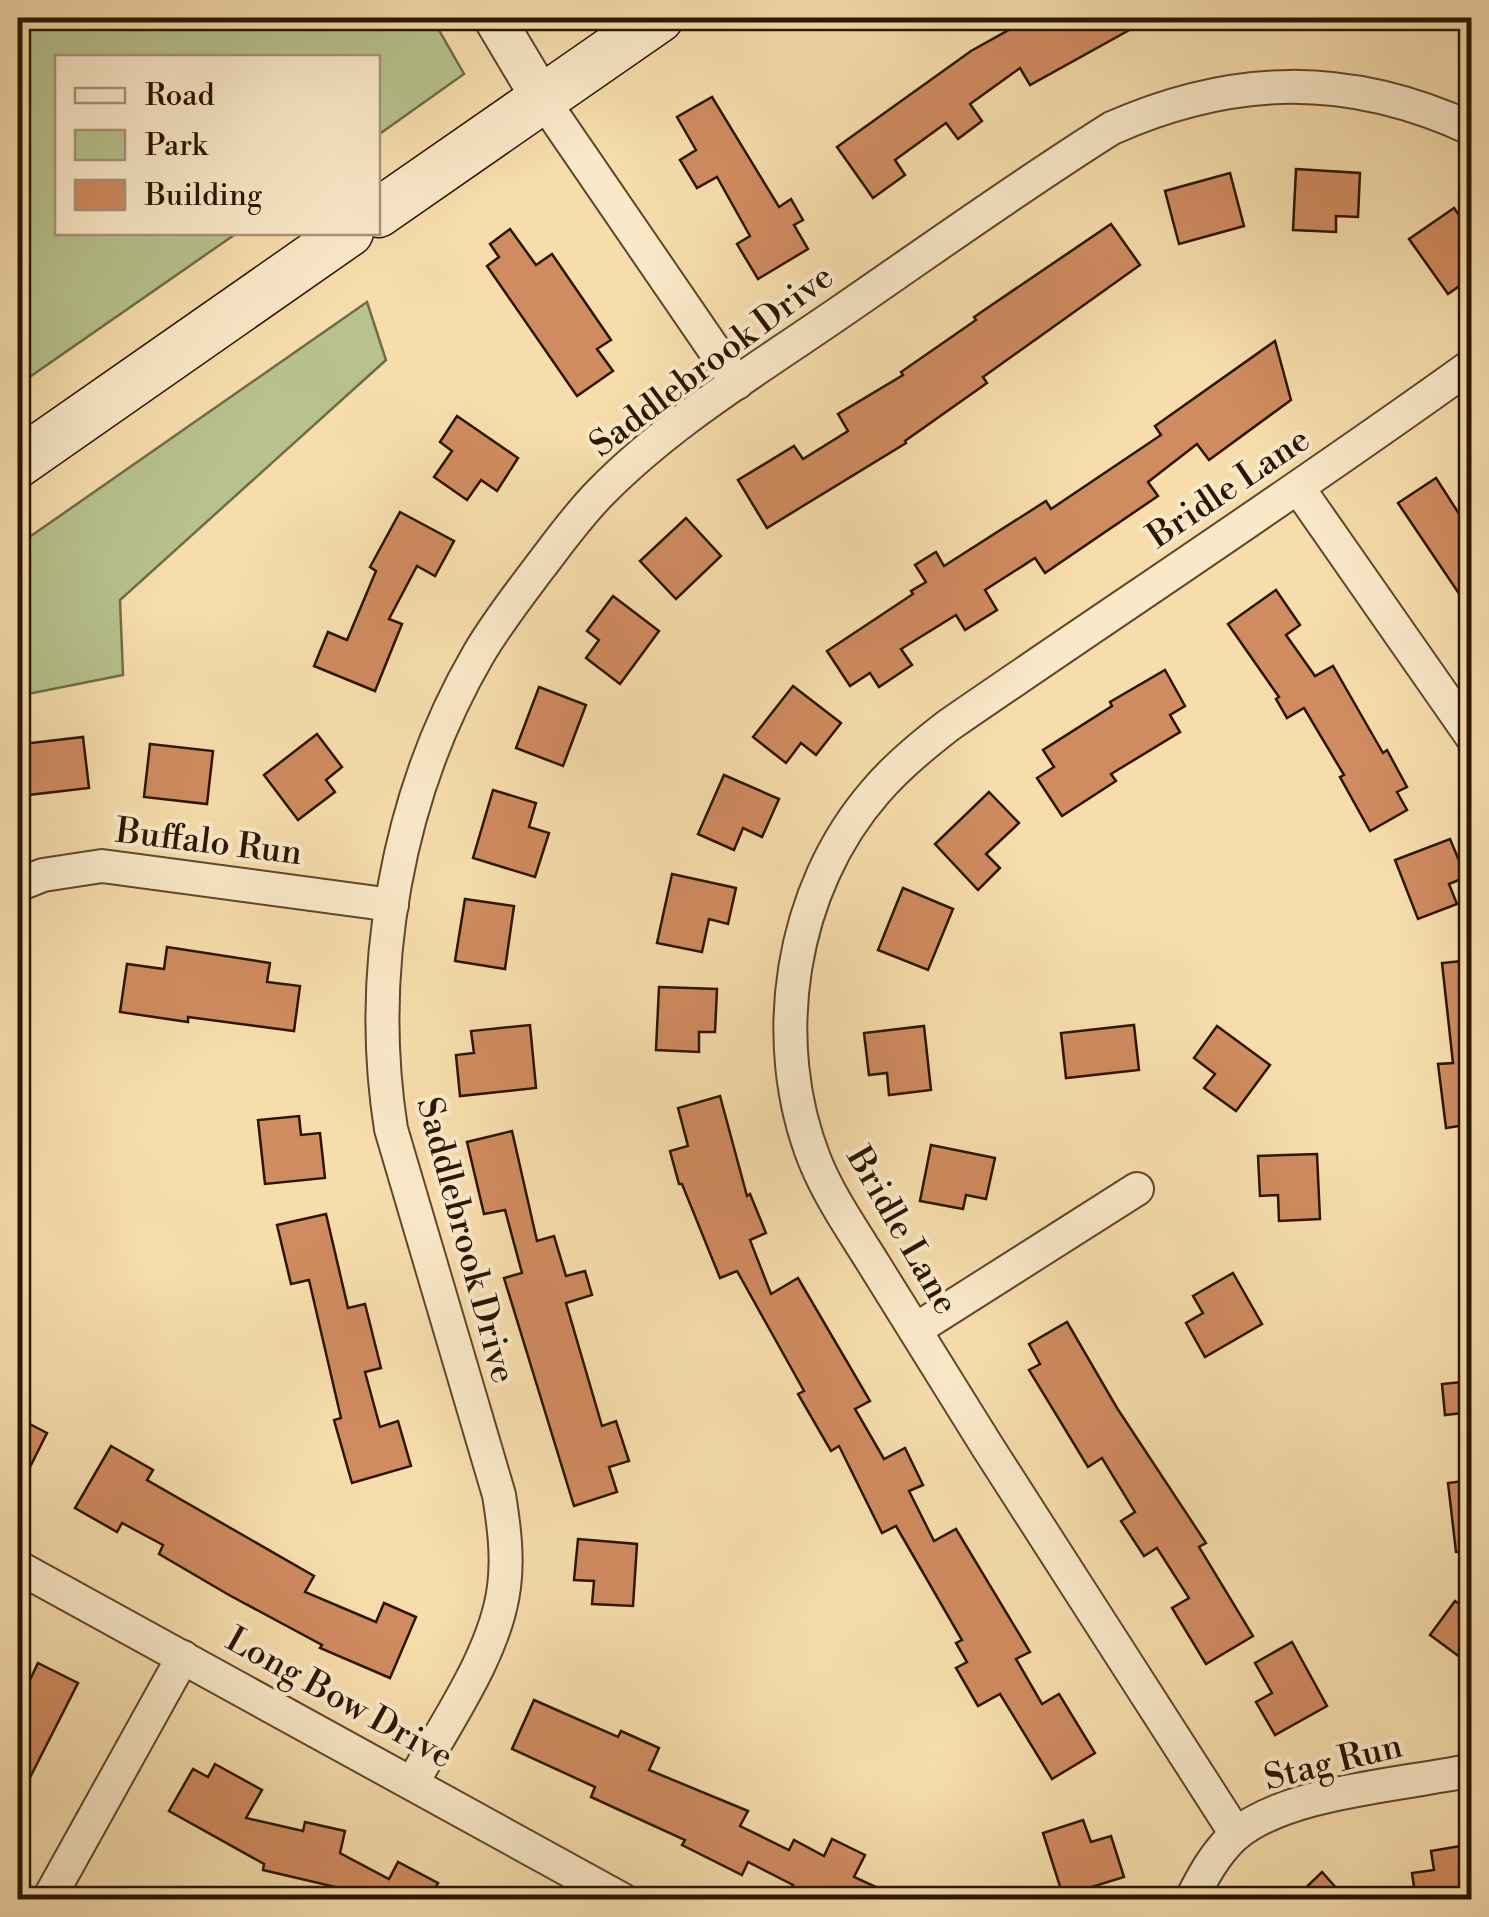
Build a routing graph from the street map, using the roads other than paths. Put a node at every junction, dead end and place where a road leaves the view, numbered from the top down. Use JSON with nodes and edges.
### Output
{"nodes":[{"id":1,"x":494,"y":18,"type":"edge"},
{"id":2,"x":659,"y":18,"type":"edge"},
{"id":3,"x":543,"y":100,"type":"junction"},
{"id":4,"x":1472,"y":129,"type":"edge"},
{"id":5,"x":380,"y":211,"type":"edge"},
{"id":6,"x":344,"y":235,"type":"edge"},
{"id":7,"x":1472,"y":365,"type":"edge"},
{"id":8,"x":736,"y":383,"type":"junction"},
{"id":9,"x":18,"y":463,"type":"edge"},
{"id":10,"x":1299,"y":489,"type":"junction"},
{"id":11,"x":1472,"y":737,"type":"edge"},
{"id":12,"x":18,"y":885,"type":"edge"},
{"id":13,"x":392,"y":905,"type":"junction"},
{"id":14,"x":1138,"y":1189,"type":"dead end"},
{"id":15,"x":914,"y":1330,"type":"junction"},
{"id":16,"x":18,"y":1567,"type":"edge"},
{"id":17,"x":183,"y":1658,"type":"junction"},
{"id":18,"x":1472,"y":1770,"type":"edge"},
{"id":19,"x":413,"y":1782,"type":"junction"},
{"id":20,"x":1236,"y":1834,"type":"junction"},
{"id":21,"x":48,"y":1900,"type":"edge"},
{"id":22,"x":623,"y":1900,"type":"edge"},
{"id":23,"x":1191,"y":1900,"type":"edge"}],
"edges":[{"from":1,"to":3,"type":"street"},
{"from":2,"to":3,"type":"main road"},
{"from":3,"to":5,"type":"main road"},
{"from":3,"to":8,"type":"street"},
{"from":4,"to":8,"type":"street","name":"Saddlebrook Drive"},
{"from":6,"to":9,"type":"main road"},
{"from":7,"to":10,"type":"street","name":"Bridle Lane"},
{"from":8,"to":13,"type":"street","name":"Saddlebrook Drive"},
{"from":10,"to":11,"type":"street"},
{"from":10,"to":15,"type":"street","name":"Bridle Lane"},
{"from":12,"to":13,"type":"street","name":"Buffalo Run"},
{"from":13,"to":19,"type":"street","name":"Saddlebrook Drive"},
{"from":14,"to":15,"type":"street"},
{"from":15,"to":20,"type":"street","name":"Bridle Lane"},
{"from":16,"to":17,"type":"street","name":"Long Bow Drive"},
{"from":17,"to":19,"type":"street","name":"Long Bow Drive"},
{"from":17,"to":21,"type":"street"},
{"from":18,"to":20,"type":"street","name":"Stag Run"},
{"from":19,"to":22,"type":"street","name":"Long Bow Drive"},
{"from":20,"to":23,"type":"street","name":"Stag Run"}]}
